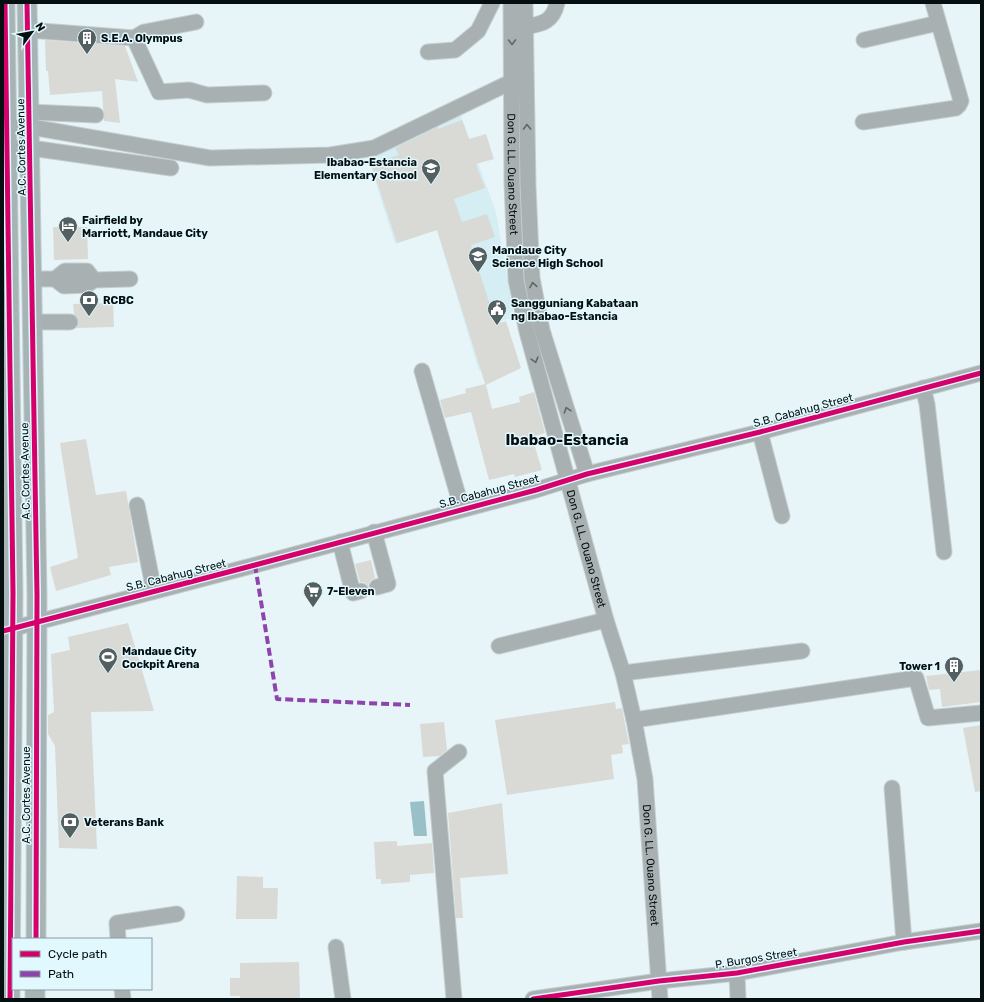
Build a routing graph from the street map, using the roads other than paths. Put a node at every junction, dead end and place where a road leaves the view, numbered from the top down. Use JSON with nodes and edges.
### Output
{"nodes":[{"id":1,"x":5,"y":3,"type":"edge"},
{"id":2,"x":27,"y":3,"type":"edge"},
{"id":3,"x":492,"y":3,"type":"edge"},
{"id":4,"x":511,"y":3,"type":"edge"},
{"id":5,"x":525,"y":3,"type":"edge"},
{"id":6,"x":557,"y":3,"type":"edge"},
{"id":7,"x":933,"y":3,"type":"edge"},
{"id":8,"x":196,"y":22,"type":"dead end"},
{"id":9,"x":938,"y":23,"type":"junction"},
{"id":10,"x":525,"y":27,"type":"junction"},
{"id":11,"x":28,"y":30,"type":"junction"},
{"id":12,"x":134,"y":38,"type":"junction"},
{"id":13,"x":864,"y":40,"type":"dead end"},
{"id":14,"x":428,"y":52,"type":"dead end"},
{"id":15,"x":513,"y":82,"type":"junction"},
{"id":16,"x":264,"y":93,"type":"dead end"},
{"id":17,"x":96,"y":115,"type":"dead end"},
{"id":18,"x":30,"y":120,"type":"junction"},
{"id":19,"x":5,"y":122,"type":"edge"},
{"id":20,"x":863,"y":122,"type":"dead end"},
{"id":21,"x":7,"y":148,"type":"junction"},
{"id":22,"x":31,"y":148,"type":"junction"},
{"id":23,"x":512,"y":148,"type":"junction"},
{"id":24,"x":527,"y":149,"type":"junction"},
{"id":25,"x":171,"y":168,"type":"dead end"},
{"id":26,"x":5,"y":227,"type":"edge"},
{"id":27,"x":32,"y":279,"type":"junction"},
{"id":28,"x":130,"y":279,"type":"dead end"},
{"id":29,"x":32,"y":322,"type":"junction"},
{"id":30,"x":70,"y":322,"type":"dead end"},
{"id":31,"x":534,"y":331,"type":"junction"},
{"id":32,"x":422,"y":371,"type":"dead end"},
{"id":33,"x":981,"y":373,"type":"edge"},
{"id":34,"x":923,"y":388,"type":"junction"},
{"id":35,"x":35,"y":404,"type":"junction"},
{"id":36,"x":8,"y":417,"type":"edge"},
{"id":37,"x":760,"y":432,"type":"junction"},
{"id":38,"x":587,"y":474,"type":"junction"},
{"id":39,"x":568,"y":480,"type":"junction"},
{"id":40,"x":137,"y":505,"type":"dead end"},
{"id":41,"x":462,"y":509,"type":"junction"},
{"id":42,"x":782,"y":516,"type":"dead end"},
{"id":43,"x":374,"y":532,"type":"junction"},
{"id":44,"x":340,"y":542,"type":"junction"},
{"id":45,"x":944,"y":552,"type":"dead end"},
{"id":46,"x":378,"y":587,"type":"dead end"},
{"id":47,"x":154,"y":591,"type":"junction"},
{"id":48,"x":361,"y":591,"type":"dead end"},
{"id":49,"x":606,"y":620,"type":"junction"},
{"id":50,"x":36,"y":622,"type":"junction"},
{"id":51,"x":8,"y":629,"type":"edge"},
{"id":52,"x":500,"y":646,"type":"dead end"},
{"id":53,"x":802,"y":650,"type":"dead end"},
{"id":54,"x":624,"y":673,"type":"junction"},
{"id":55,"x":981,"y":713,"type":"edge"},
{"id":56,"x":634,"y":720,"type":"junction"},
{"id":57,"x":459,"y":752,"type":"dead end"},
{"id":58,"x":892,"y":788,"type":"dead end"},
{"id":59,"x":11,"y":853,"type":"junction"},
{"id":60,"x":36,"y":853,"type":"junction"},
{"id":61,"x":177,"y":914,"type":"dead end"},
{"id":62,"x":981,"y":931,"type":"edge"},
{"id":63,"x":36,"y":938,"type":"edge"},
{"id":64,"x":118,"y":938,"type":"edge"},
{"id":65,"x":904,"y":942,"type":"junction"},
{"id":66,"x":336,"y":947,"type":"dead end"},
{"id":67,"x":737,"y":973,"type":"junction"},
{"id":68,"x":660,"y":981,"type":"junction"},
{"id":69,"x":10,"y":999,"type":"edge"},
{"id":70,"x":343,"y":999,"type":"edge"},
{"id":71,"x":454,"y":999,"type":"edge"},
{"id":72,"x":533,"y":999,"type":"edge"},
{"id":73,"x":660,"y":999,"type":"edge"},
{"id":74,"x":738,"y":999,"type":"edge"}],
"edges":[{"from":1,"to":19,"type":"main road","name":"A.C. Cortes Avenue"},
{"from":2,"to":11,"type":"main road","name":"A.C. Cortes Avenue"},
{"from":3,"to":14,"type":"street"},
{"from":4,"to":15,"type":"street","name":"Don G. LL. Ouano Street","one_way":true},
{"from":5,"to":10,"type":"street","name":"Don G. LL. Ouano Street"},
{"from":6,"to":10,"type":"street"},
{"from":7,"to":9,"type":"street"},
{"from":8,"to":12,"type":"street"},
{"from":9,"to":13,"type":"street"},
{"from":9,"to":20,"type":"street"},
{"from":24,"to":10,"type":"street","name":"Don G. LL. Ouano Street","one_way":true},
{"from":11,"to":12,"type":"street"},
{"from":11,"to":18,"type":"main road","name":"A.C. Cortes Avenue"},
{"from":12,"to":16,"type":"street"},
{"from":15,"to":18,"type":"street"},
{"from":15,"to":23,"type":"street","name":"Don G. LL. Ouano Street"},
{"from":17,"to":18,"type":"street"},
{"from":18,"to":19,"type":"street"},
{"from":18,"to":22,"type":"main road","name":"A.C. Cortes Avenue"},
{"from":19,"to":21,"type":"main road","name":"A.C. Cortes Avenue"},
{"from":21,"to":22,"type":"street"},
{"from":21,"to":26,"type":"main road","name":"A.C. Cortes Avenue"},
{"from":22,"to":25,"type":"street"},
{"from":22,"to":27,"type":"main road","name":"A.C. Cortes Avenue"},
{"from":23,"to":24,"type":"street"},
{"from":23,"to":31,"type":"street","name":"Don G. LL. Ouano Street"},
{"from":31,"to":24,"type":"street","name":"Don G. LL. Ouano Street","one_way":true},
{"from":26,"to":36,"type":"main road","name":"A.C. Cortes Avenue"},
{"from":27,"to":28,"type":"street"},
{"from":27,"to":29,"type":"main road","name":"A.C. Cortes Avenue"},
{"from":29,"to":30,"type":"street"},
{"from":29,"to":35,"type":"main road","name":"A.C. Cortes Avenue"},
{"from":38,"to":31,"type":"street","name":"Don G. LL. Ouano Street","one_way":true},
{"from":31,"to":39,"type":"street","name":"Don G. LL. Ouano Street","one_way":true},
{"from":32,"to":41,"type":"street"},
{"from":33,"to":34,"type":"street","name":"S.B. Cabahug Street"},
{"from":34,"to":37,"type":"street","name":"S.B. Cabahug Street"},
{"from":34,"to":45,"type":"street"},
{"from":35,"to":36,"type":"main road"},
{"from":35,"to":50,"type":"main road","name":"A.C. Cortes Avenue"},
{"from":36,"to":51,"type":"main road","name":"A.C. Cortes Avenue"},
{"from":37,"to":38,"type":"street","name":"S.B. Cabahug Street"},
{"from":37,"to":42,"type":"street"},
{"from":38,"to":39,"type":"street","name":"S.B. Cabahug Street"},
{"from":39,"to":41,"type":"street","name":"S.B. Cabahug Street"},
{"from":39,"to":49,"type":"street","name":"Don G. LL. Ouano Street"},
{"from":40,"to":47,"type":"street"},
{"from":41,"to":43,"type":"street","name":"S.B. Cabahug Street"},
{"from":43,"to":44,"type":"street","name":"S.B. Cabahug Street"},
{"from":43,"to":46,"type":"street"},
{"from":44,"to":47,"type":"street","name":"S.B. Cabahug Street"},
{"from":44,"to":48,"type":"street"},
{"from":47,"to":50,"type":"street","name":"S.B. Cabahug Street"},
{"from":49,"to":52,"type":"street"},
{"from":49,"to":54,"type":"street","name":"Don G. LL. Ouano Street"},
{"from":50,"to":51,"type":"street","name":"S.B. Cabahug Street"},
{"from":50,"to":60,"type":"main road","name":"A.C. Cortes Avenue"},
{"from":51,"to":59,"type":"main road","name":"A.C. Cortes Avenue"},
{"from":53,"to":54,"type":"street"},
{"from":54,"to":56,"type":"street","name":"Don G. LL. Ouano Street"},
{"from":55,"to":56,"type":"street"},
{"from":56,"to":68,"type":"street","name":"Don G. LL. Ouano Street"},
{"from":57,"to":71,"type":"street"},
{"from":58,"to":65,"type":"street"},
{"from":59,"to":60,"type":"main road"},
{"from":59,"to":69,"type":"main road","name":"A.C. Cortes Avenue"},
{"from":60,"to":63,"type":"main road","name":"A.C. Cortes Avenue"},
{"from":61,"to":64,"type":"street"},
{"from":62,"to":65,"type":"street","name":"P. Burgos Street"},
{"from":65,"to":67,"type":"street","name":"P. Burgos Street"},
{"from":66,"to":70,"type":"street"},
{"from":67,"to":68,"type":"street","name":"P. Burgos Street"},
{"from":67,"to":74,"type":"street"},
{"from":68,"to":72,"type":"street","name":"P. Burgos Street"},
{"from":68,"to":73,"type":"street","name":"Don G. LL. Ouano Street"}]}
